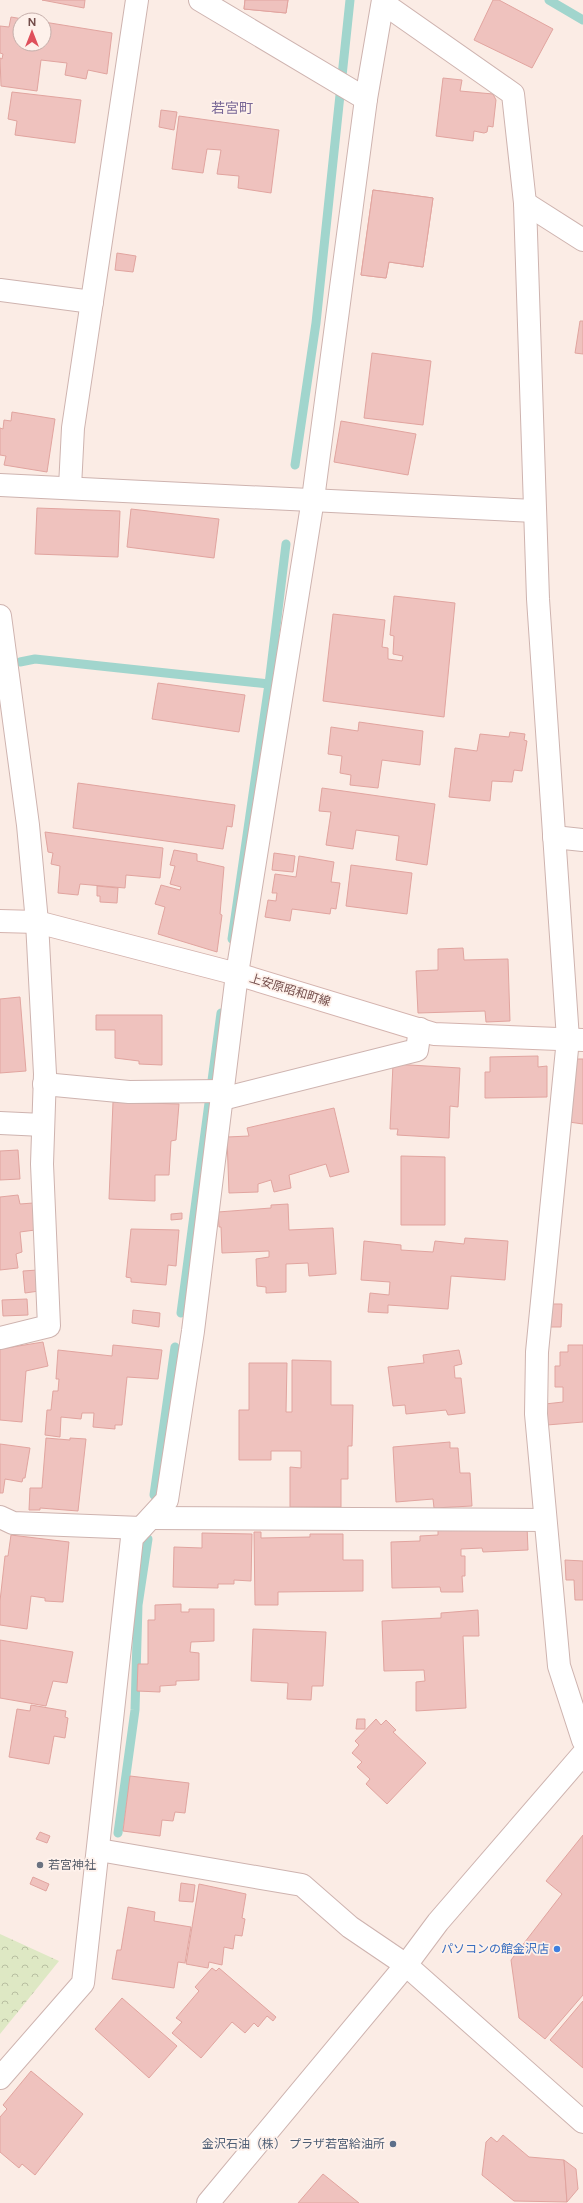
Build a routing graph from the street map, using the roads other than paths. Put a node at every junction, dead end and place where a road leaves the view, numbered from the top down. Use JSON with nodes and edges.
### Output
{"nodes":[{"id":1,"x":137,"y":0,"type":"edge"},
{"id":2,"x":200,"y":0,"type":"edge"},
{"id":3,"x":383,"y":1,"type":"edge"},
{"id":4,"x":360,"y":96,"type":"junction"},
{"id":5,"x":525,"y":203,"type":"junction"},
{"id":6,"x":583,"y":240,"type":"edge"},
{"id":7,"x":0,"y":290,"type":"edge"},
{"id":8,"x":92,"y":302,"type":"junction"},
{"id":9,"x":0,"y":485,"type":"edge"},
{"id":10,"x":70,"y":488,"type":"junction"},
{"id":11,"x":313,"y":499,"type":"junction"},
{"id":12,"x":535,"y":511,"type":"junction"},
{"id":13,"x":0,"y":616,"type":"edge"},
{"id":14,"x":554,"y":837,"type":"junction"},
{"id":15,"x":583,"y":840,"type":"edge"},
{"id":16,"x":0,"y":921,"type":"edge"},
{"id":17,"x":37,"y":922,"type":"junction"},
{"id":18,"x":237,"y":974,"type":"junction"},
{"id":19,"x":420,"y":1029,"type":"junction"},
{"id":20,"x":575,"y":1039,"type":"edge"},
{"id":21,"x":44,"y":1084,"type":"junction"},
{"id":22,"x":222,"y":1095,"type":"junction"},
{"id":23,"x":0,"y":1123,"type":"edge"},
{"id":24,"x":43,"y":1125,"type":"junction"},
{"id":25,"x":0,"y":1338,"type":"edge"},
{"id":26,"x":0,"y":1517,"type":"edge"},
{"id":27,"x":545,"y":1520,"type":"junction"},
{"id":28,"x":146,"y":1523,"type":"junction"},
{"id":29,"x":583,"y":1740,"type":"edge"},
{"id":30,"x":583,"y":1754,"type":"edge"},
{"id":31,"x":99,"y":1850,"type":"junction"},
{"id":32,"x":406,"y":1965,"type":"junction"},
{"id":33,"x":0,"y":2078,"type":"edge"},
{"id":34,"x":583,"y":2122,"type":"edge"},
{"id":35,"x":208,"y":2203,"type":"edge"}],
"edges":[{"from":1,"to":8,"type":"street"},
{"from":2,"to":4,"type":"street"},
{"from":3,"to":4,"type":"street"},
{"from":3,"to":5,"type":"street"},
{"from":4,"to":11,"type":"street"},
{"from":5,"to":6,"type":"street"},
{"from":5,"to":12,"type":"street"},
{"from":7,"to":8,"type":"street"},
{"from":8,"to":10,"type":"street"},
{"from":9,"to":10,"type":"street"},
{"from":10,"to":11,"type":"street"},
{"from":11,"to":12,"type":"street"},
{"from":11,"to":18,"type":"street"},
{"from":12,"to":14,"type":"street"},
{"from":13,"to":17,"type":"street"},
{"from":14,"to":15,"type":"street"},
{"from":14,"to":20,"type":"street"},
{"from":16,"to":17,"type":"street","name":"上安原昭和町線"},
{"from":17,"to":18,"type":"street","name":"上安原昭和町線"},
{"from":17,"to":21,"type":"street"},
{"from":18,"to":19,"type":"street","name":"上安原昭和町線"},
{"from":18,"to":22,"type":"street"},
{"from":19,"to":20,"type":"street","name":"上安原昭和町線"},
{"from":19,"to":22,"type":"street"},
{"from":20,"to":27,"type":"street"},
{"from":21,"to":22,"type":"street"},
{"from":21,"to":24,"type":"street"},
{"from":22,"to":28,"type":"street"},
{"from":23,"to":24,"type":"street"},
{"from":24,"to":25,"type":"street"},
{"from":26,"to":28,"type":"street"},
{"from":27,"to":28,"type":"street"},
{"from":27,"to":29,"type":"street"},
{"from":28,"to":31,"type":"street"},
{"from":30,"to":32,"type":"street"},
{"from":31,"to":32,"type":"street"},
{"from":31,"to":33,"type":"street"},
{"from":32,"to":34,"type":"street"},
{"from":32,"to":35,"type":"street"}]}
